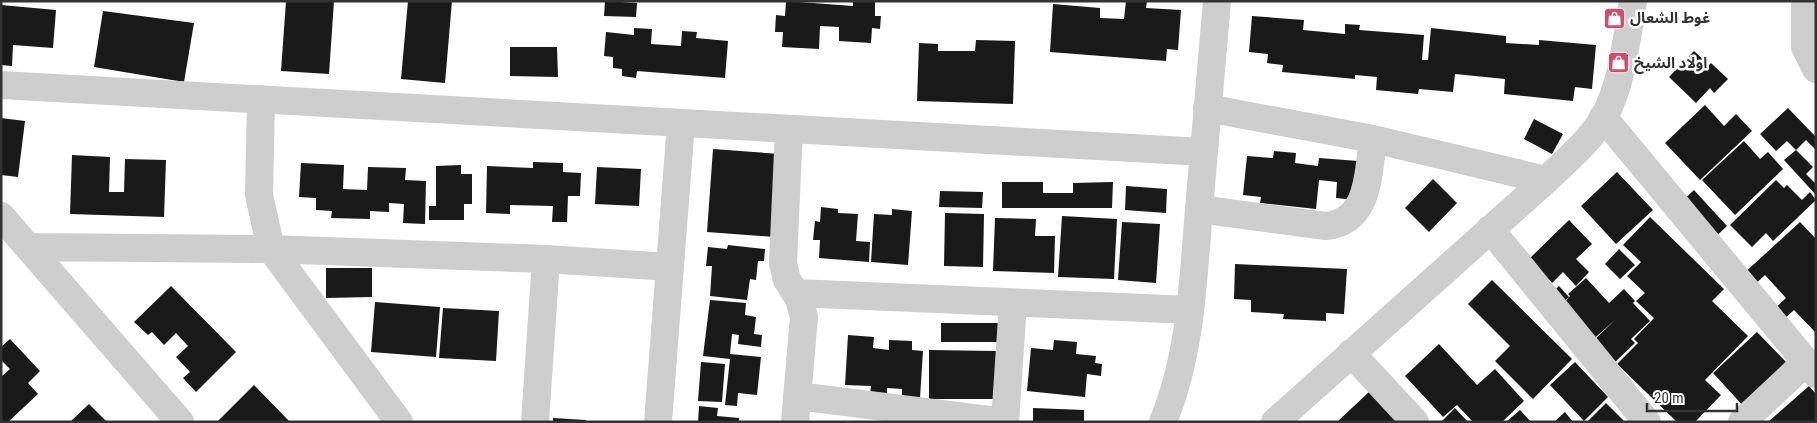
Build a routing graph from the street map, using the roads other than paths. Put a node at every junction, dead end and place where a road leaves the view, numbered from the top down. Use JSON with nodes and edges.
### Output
{"nodes":[{"id":1,"x":1216,"y":1,"type":"edge"},
{"id":2,"x":1633,"y":1,"type":"edge"},
{"id":3,"x":1805,"y":1,"type":"edge"},
{"id":4,"x":1816,"y":69,"type":"edge"},
{"id":5,"x":1,"y":85,"type":"edge"},
{"id":6,"x":261,"y":99,"type":"junction"},
{"id":7,"x":1208,"y":108,"type":"junction"},
{"id":8,"x":1603,"y":118,"type":"junction"},
{"id":9,"x":680,"y":122,"type":"junction"},
{"id":10,"x":790,"y":128,"type":"junction"},
{"id":11,"x":1373,"y":139,"type":"junction"},
{"id":12,"x":1204,"y":152,"type":"junction"},
{"id":13,"x":1546,"y":180,"type":"junction"},
{"id":14,"x":1199,"y":208,"type":"junction"},
{"id":15,"x":1,"y":216,"type":"edge"},
{"id":16,"x":1490,"y":229,"type":"junction"},
{"id":17,"x":28,"y":247,"type":"junction"},
{"id":18,"x":272,"y":249,"type":"junction"},
{"id":19,"x":546,"y":259,"type":"junction"},
{"id":20,"x":670,"y":267,"type":"junction"},
{"id":21,"x":796,"y":293,"type":"junction"},
{"id":22,"x":1013,"y":303,"type":"junction"},
{"id":23,"x":1190,"y":310,"type":"junction"},
{"id":24,"x":1351,"y":353,"type":"junction"},
{"id":25,"x":1811,"y":368,"type":"edge"},
{"id":26,"x":796,"y":409,"type":"edge"},
{"id":27,"x":180,"y":422,"type":"edge"},
{"id":28,"x":399,"y":422,"type":"edge"},
{"id":29,"x":535,"y":422,"type":"edge"},
{"id":30,"x":658,"y":422,"type":"edge"},
{"id":31,"x":1005,"y":422,"type":"edge"},
{"id":32,"x":1162,"y":422,"type":"edge"},
{"id":33,"x":1275,"y":422,"type":"edge"},
{"id":34,"x":1415,"y":422,"type":"edge"},
{"id":35,"x":1647,"y":422,"type":"edge"},
{"id":36,"x":1742,"y":422,"type":"edge"}],
"edges":[{"from":1,"to":7,"type":"street"},
{"from":2,"to":8,"type":"street"},
{"from":3,"to":4,"type":"street"},
{"from":5,"to":6,"type":"street"},
{"from":6,"to":9,"type":"street"},
{"from":6,"to":18,"type":"street"},
{"from":7,"to":11,"type":"street"},
{"from":7,"to":12,"type":"street"},
{"from":8,"to":13,"type":"street"},
{"from":8,"to":25,"type":"street"},
{"from":9,"to":10,"type":"street"},
{"from":9,"to":20,"type":"street"},
{"from":10,"to":12,"type":"street"},
{"from":10,"to":21,"type":"street"},
{"from":11,"to":13,"type":"street"},
{"from":11,"to":14,"type":"street"},
{"from":12,"to":14,"type":"street"},
{"from":13,"to":16,"type":"street"},
{"from":14,"to":23,"type":"street"},
{"from":15,"to":17,"type":"street"},
{"from":16,"to":24,"type":"street"},
{"from":16,"to":35,"type":"street"},
{"from":17,"to":18,"type":"street"},
{"from":17,"to":27,"type":"street"},
{"from":18,"to":19,"type":"street"},
{"from":18,"to":28,"type":"street"},
{"from":19,"to":20,"type":"street"},
{"from":19,"to":29,"type":"street"},
{"from":20,"to":30,"type":"street"},
{"from":21,"to":22,"type":"street"},
{"from":21,"to":26,"type":"street"},
{"from":22,"to":23,"type":"street"},
{"from":22,"to":31,"type":"street"},
{"from":23,"to":32,"type":"street"},
{"from":24,"to":33,"type":"street"},
{"from":24,"to":34,"type":"street"},
{"from":25,"to":36,"type":"street"},
{"from":26,"to":31,"type":"street"}]}
